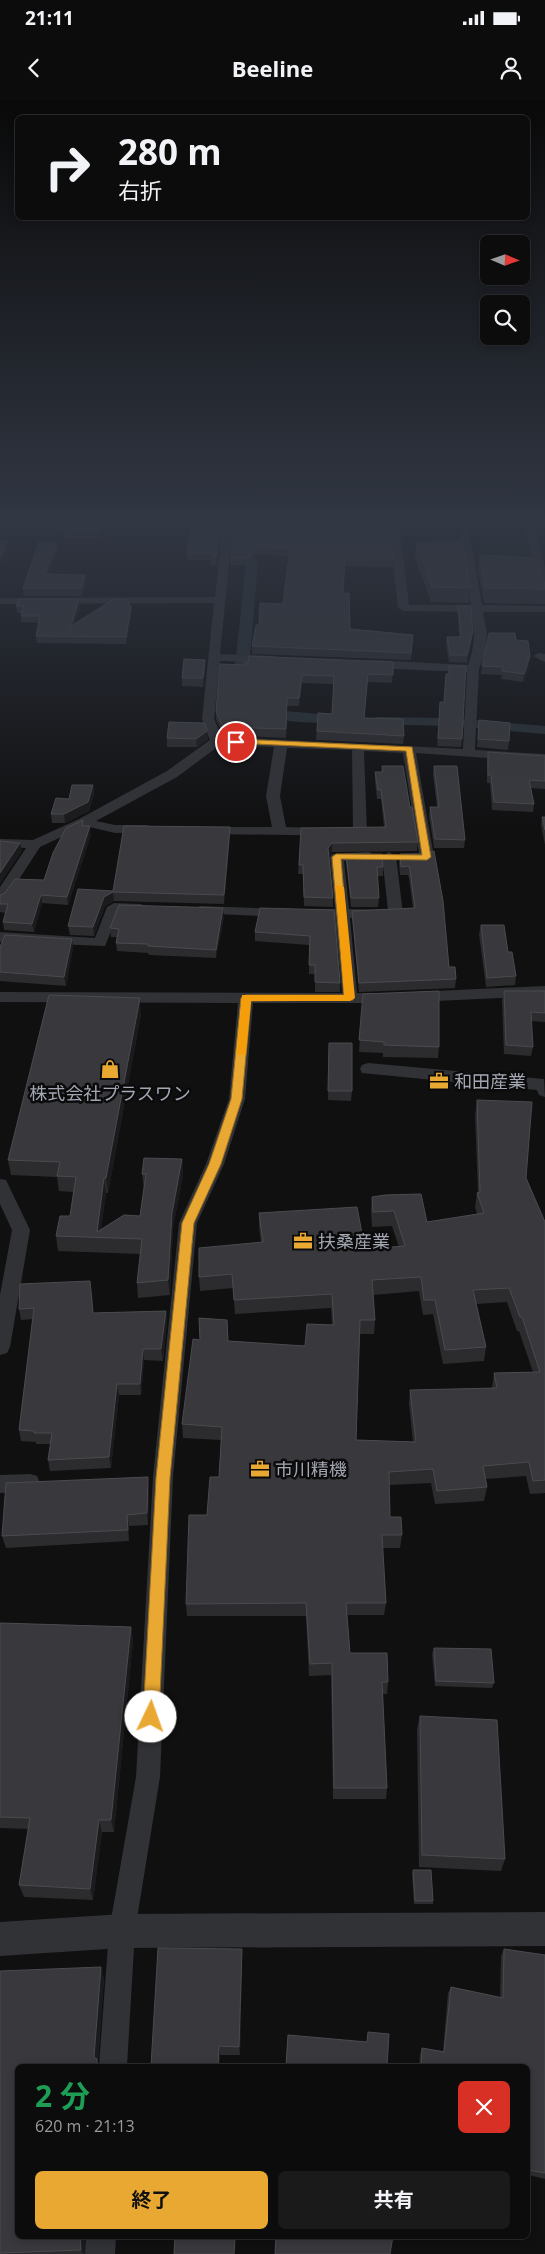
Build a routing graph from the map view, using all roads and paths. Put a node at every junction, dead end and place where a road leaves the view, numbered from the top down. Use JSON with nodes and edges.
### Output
{"nodes":[{"id":1,"x":219,"y":625,"type":"edge"},
{"id":2,"x":480,"y":625,"type":"edge"},
{"id":3,"x":216,"y":657,"type":"junction"},
{"id":4,"x":287,"y":660,"type":"edge"},
{"id":5,"x":355,"y":663,"type":"edge"},
{"id":6,"x":473,"y":668,"type":"junction"},
{"id":7,"x":217,"y":741,"type":"junction"},
{"id":8,"x":281,"y":743,"type":"junction"},
{"id":9,"x":358,"y":747,"type":"junction"},
{"id":10,"x":410,"y":749,"type":"junction"},
{"id":11,"x":469,"y":753,"type":"junction"},
{"id":12,"x":545,"y":758,"type":"edge"},
{"id":13,"x":84,"y":822,"type":"junction"},
{"id":14,"x":160,"y":829,"type":"edge"},
{"id":15,"x":197,"y":830,"type":"edge"},
{"id":16,"x":280,"y":832,"type":"junction"},
{"id":17,"x":0,"y":844,"type":"edge"},
{"id":18,"x":35,"y":844,"type":"junction"},
{"id":19,"x":389,"y":856,"type":"junction"},
{"id":20,"x":0,"y":898,"type":"edge"},
{"id":21,"x":154,"y":908,"type":"edge"},
{"id":22,"x":183,"y":910,"type":"edge"},
{"id":23,"x":342,"y":914,"type":"junction"},
{"id":24,"x":0,"y":937,"type":"edge"},
{"id":25,"x":545,"y":991,"type":"edge"},
{"id":26,"x":0,"y":997,"type":"edge"},
{"id":27,"x":246,"y":998,"type":"junction"},
{"id":28,"x":350,"y":998,"type":"junction"},
{"id":29,"x":368,"y":1069,"type":"dead end"},
{"id":30,"x":545,"y":1091,"type":"edge"},
{"id":31,"x":0,"y":1185,"type":"edge"},
{"id":32,"x":0,"y":1347,"type":"edge"},
{"id":33,"x":48,"y":1482,"type":"edge"},
{"id":34,"x":0,"y":1484,"type":"edge"},
{"id":35,"x":545,"y":1929,"type":"edge"},
{"id":36,"x":122,"y":1932,"type":"junction"},
{"id":37,"x":0,"y":1939,"type":"edge"},
{"id":38,"x":113,"y":2064,"type":"edge"},
{"id":39,"x":101,"y":2239,"type":"edge"},
{"id":40,"x":100,"y":2254,"type":"edge"}],
"edges":[{"from":1,"to":3,"type":"street"},
{"from":2,"to":6,"type":"street"},
{"from":3,"to":4,"type":"street"},
{"from":3,"to":7,"type":"street"},
{"from":5,"to":6,"type":"street"},
{"from":6,"to":11,"type":"street"},
{"from":7,"to":8,"type":"street"},
{"from":7,"to":13,"type":"street"},
{"from":8,"to":9,"type":"street"},
{"from":8,"to":16,"type":"street"},
{"from":9,"to":10,"type":"street"},
{"from":9,"to":16,"type":"street"},
{"from":10,"to":11,"type":"street"},
{"from":10,"to":19,"type":"street"},
{"from":11,"to":12,"type":"street"},
{"from":13,"to":14,"type":"street"},
{"from":13,"to":18,"type":"street"},
{"from":15,"to":16,"type":"street"},
{"from":17,"to":18,"type":"street"},
{"from":18,"to":20,"type":"street"},
{"from":19,"to":23,"type":"street"},
{"from":19,"to":23,"type":"street"},
{"from":21,"to":24,"type":"street"},
{"from":22,"to":23,"type":"street"},
{"from":23,"to":28,"type":"street"},
{"from":25,"to":28,"type":"street"},
{"from":26,"to":27,"type":"street"},
{"from":27,"to":28,"type":"street"},
{"from":27,"to":36,"type":"street"},
{"from":29,"to":30,"type":"street"},
{"from":31,"to":32,"type":"street"},
{"from":33,"to":34,"type":"street"},
{"from":35,"to":36,"type":"street"},
{"from":36,"to":37,"type":"street"},
{"from":36,"to":38,"type":"street"},
{"from":39,"to":40,"type":"street"}]}
